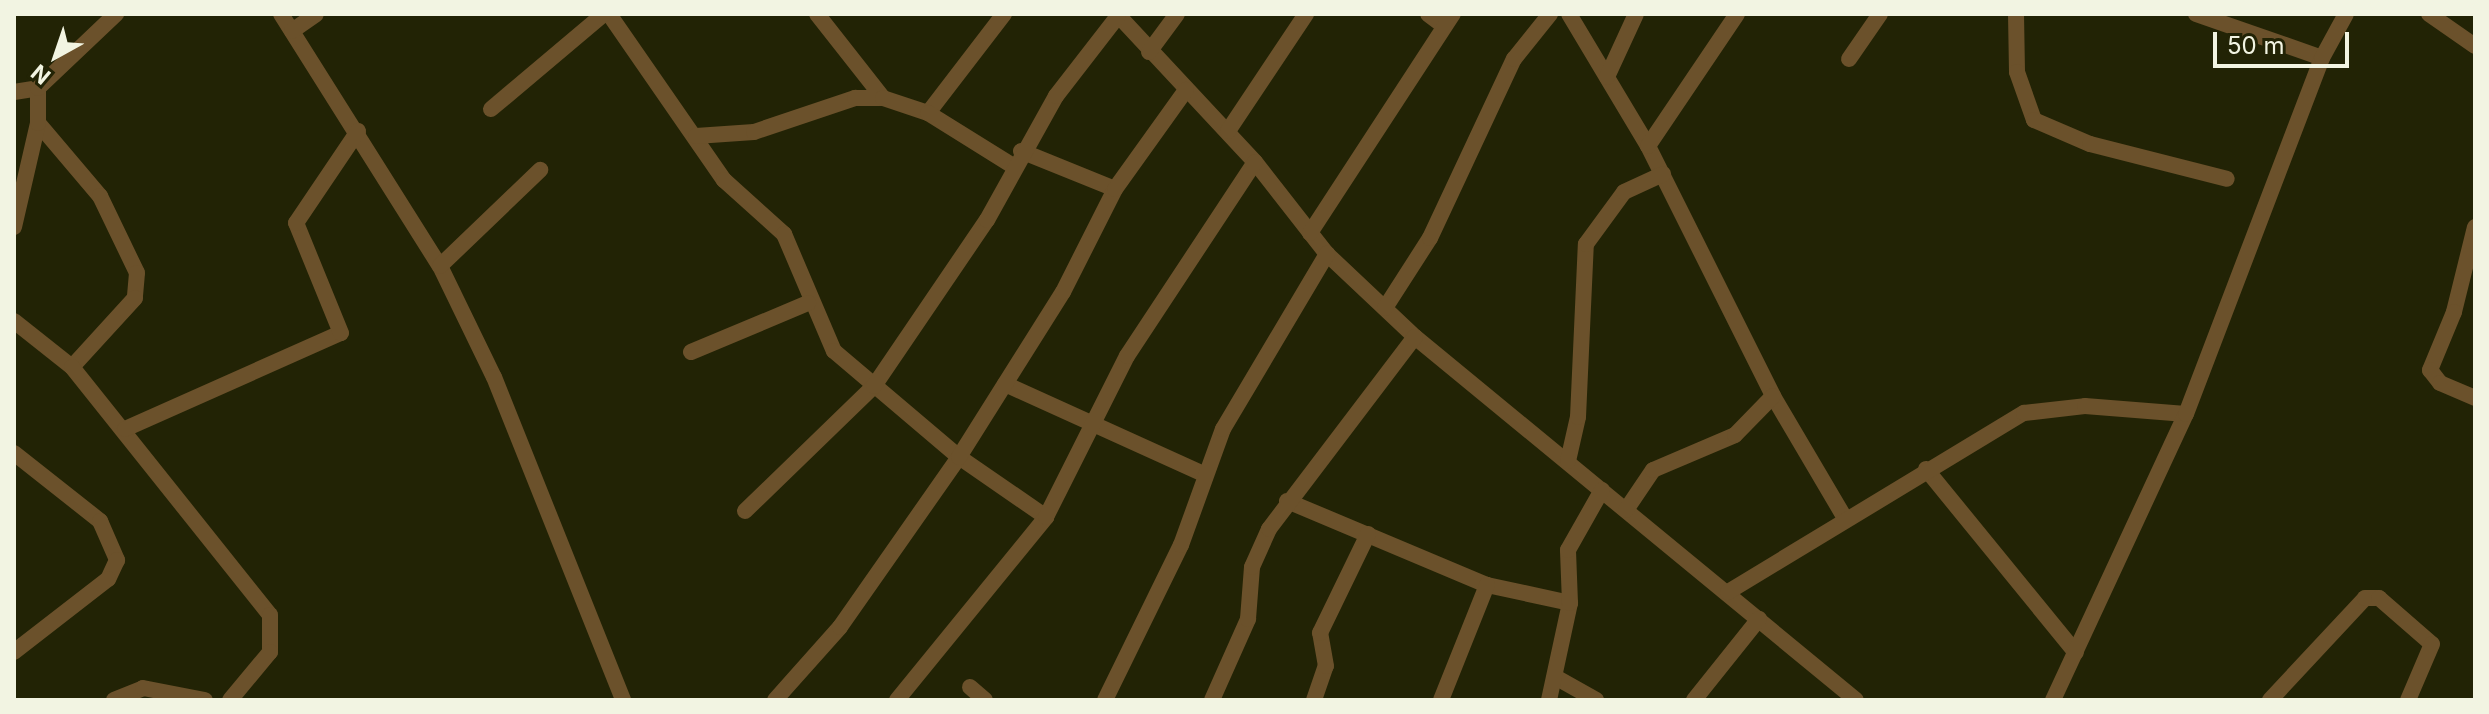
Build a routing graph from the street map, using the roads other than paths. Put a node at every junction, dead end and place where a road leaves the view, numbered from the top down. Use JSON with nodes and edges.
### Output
{"nodes":[{"id":1,"x":116,"y":14,"type":"edge"},
{"id":2,"x":281,"y":14,"type":"edge"},
{"id":3,"x":316,"y":14,"type":"edge"},
{"id":4,"x":607,"y":14,"type":"edge"},
{"id":5,"x":817,"y":14,"type":"edge"},
{"id":6,"x":1004,"y":14,"type":"edge"},
{"id":7,"x":1177,"y":14,"type":"edge"},
{"id":8,"x":1306,"y":14,"type":"edge"},
{"id":9,"x":1428,"y":14,"type":"edge"},
{"id":10,"x":1550,"y":14,"type":"edge"},
{"id":11,"x":1569,"y":14,"type":"edge"},
{"id":12,"x":1636,"y":14,"type":"edge"},
{"id":13,"x":1737,"y":14,"type":"edge"},
{"id":14,"x":1880,"y":14,"type":"edge"},
{"id":15,"x":2016,"y":14,"type":"edge"},
{"id":16,"x":2196,"y":14,"type":"edge"},
{"id":17,"x":2346,"y":14,"type":"edge"},
{"id":18,"x":2429,"y":14,"type":"edge"},
{"id":19,"x":1118,"y":15,"type":"edge"},
{"id":20,"x":1448,"y":20,"type":"edge"},
{"id":21,"x":292,"y":31,"type":"junction"},
{"id":22,"x":2475,"y":46,"type":"edge"},
{"id":23,"x":1149,"y":52,"type":"junction"},
{"id":24,"x":2322,"y":58,"type":"junction"},
{"id":25,"x":1849,"y":59,"type":"dead end"},
{"id":26,"x":1607,"y":77,"type":"junction"},
{"id":27,"x":38,"y":88,"type":"junction"},
{"id":28,"x":1186,"y":90,"type":"junction"},
{"id":29,"x":14,"y":92,"type":"edge"},
{"id":30,"x":883,"y":98,"type":"junction"},
{"id":31,"x":491,"y":109,"type":"dead end"},
{"id":32,"x":928,"y":113,"type":"junction"},
{"id":33,"x":38,"y":123,"type":"junction"},
{"id":34,"x":358,"y":131,"type":"junction"},
{"id":35,"x":1228,"y":131,"type":"junction"},
{"id":36,"x":696,"y":136,"type":"junction"},
{"id":37,"x":1648,"y":146,"type":"junction"},
{"id":38,"x":1021,"y":151,"type":"junction"},
{"id":39,"x":1255,"y":162,"type":"junction"},
{"id":40,"x":1013,"y":166,"type":"junction"},
{"id":41,"x":540,"y":170,"type":"dead end"},
{"id":42,"x":1663,"y":174,"type":"junction"},
{"id":43,"x":2227,"y":179,"type":"dead end"},
{"id":44,"x":1115,"y":189,"type":"junction"},
{"id":45,"x":14,"y":227,"type":"edge"},
{"id":46,"x":2475,"y":227,"type":"edge"},
{"id":47,"x":1310,"y":233,"type":"junction"},
{"id":48,"x":1327,"y":254,"type":"junction"},
{"id":49,"x":440,"y":266,"type":"junction"},
{"id":50,"x":808,"y":303,"type":"junction"},
{"id":51,"x":1385,"y":308,"type":"junction"},
{"id":52,"x":14,"y":321,"type":"edge"},
{"id":53,"x":1415,"y":337,"type":"junction"},
{"id":54,"x":691,"y":352,"type":"dead end"},
{"id":55,"x":72,"y":367,"type":"junction"},
{"id":56,"x":1005,"y":384,"type":"junction"},
{"id":57,"x":874,"y":386,"type":"junction"},
{"id":58,"x":1773,"y":396,"type":"junction"},
{"id":59,"x":2475,"y":398,"type":"edge"},
{"id":60,"x":2186,"y":414,"type":"junction"},
{"id":61,"x":1096,"y":423,"type":"junction"},
{"id":62,"x":125,"y":429,"type":"junction"},
{"id":63,"x":14,"y":453,"type":"edge"},
{"id":64,"x":959,"y":457,"type":"junction"},
{"id":65,"x":1568,"y":461,"type":"junction"},
{"id":66,"x":1926,"y":469,"type":"junction"},
{"id":67,"x":1201,"y":473,"type":"junction"},
{"id":68,"x":1602,"y":490,"type":"junction"},
{"id":69,"x":1287,"y":501,"type":"junction"},
{"id":70,"x":1626,"y":510,"type":"junction"},
{"id":71,"x":745,"y":511,"type":"dead end"},
{"id":72,"x":1046,"y":517,"type":"junction"},
{"id":73,"x":1845,"y":518,"type":"junction"},
{"id":74,"x":1368,"y":534,"type":"junction"},
{"id":75,"x":1487,"y":585,"type":"junction"},
{"id":76,"x":1728,"y":592,"type":"junction"},
{"id":77,"x":1570,"y":603,"type":"junction"},
{"id":78,"x":1759,"y":619,"type":"junction"},
{"id":79,"x":14,"y":652,"type":"edge"},
{"id":80,"x":2076,"y":653,"type":"junction"},
{"id":81,"x":1557,"y":678,"type":"junction"},
{"id":82,"x":970,"y":687,"type":"dead end"},
{"id":83,"x":114,"y":700,"type":"edge"},
{"id":84,"x":205,"y":700,"type":"edge"},
{"id":85,"x":230,"y":700,"type":"edge"},
{"id":86,"x":623,"y":700,"type":"edge"},
{"id":87,"x":775,"y":700,"type":"edge"},
{"id":88,"x":897,"y":700,"type":"edge"},
{"id":89,"x":985,"y":700,"type":"edge"},
{"id":90,"x":1105,"y":700,"type":"edge"},
{"id":91,"x":1212,"y":700,"type":"edge"},
{"id":92,"x":1314,"y":700,"type":"edge"},
{"id":93,"x":1441,"y":700,"type":"edge"},
{"id":94,"x":1549,"y":700,"type":"edge"},
{"id":95,"x":1596,"y":700,"type":"edge"},
{"id":96,"x":1694,"y":700,"type":"edge"},
{"id":97,"x":1856,"y":700,"type":"edge"},
{"id":98,"x":2053,"y":700,"type":"edge"},
{"id":99,"x":2270,"y":700,"type":"edge"},
{"id":100,"x":2408,"y":700,"type":"edge"}],
"edges":[{"from":1,"to":27,"type":"street"},
{"from":2,"to":21,"type":"street"},
{"from":3,"to":21,"type":"street"},
{"from":4,"to":31,"type":"street"},
{"from":4,"to":36,"type":"street"},
{"from":5,"to":30,"type":"street"},
{"from":6,"to":32,"type":"street"},
{"from":7,"to":23,"type":"street"},
{"from":8,"to":35,"type":"street"},
{"from":9,"to":20,"type":"street"},
{"from":10,"to":51,"type":"street"},
{"from":11,"to":26,"type":"street"},
{"from":12,"to":26,"type":"street"},
{"from":13,"to":37,"type":"street"},
{"from":14,"to":25,"type":"street"},
{"from":15,"to":43,"type":"street"},
{"from":16,"to":24,"type":"street"},
{"from":17,"to":24,"type":"street"},
{"from":18,"to":22,"type":"street"},
{"from":19,"to":23,"type":"street"},
{"from":19,"to":38,"type":"street"},
{"from":20,"to":47,"type":"street"},
{"from":21,"to":34,"type":"street"},
{"from":23,"to":28,"type":"street"},
{"from":24,"to":60,"type":"street"},
{"from":26,"to":37,"type":"street"},
{"from":27,"to":29,"type":"street"},
{"from":27,"to":33,"type":"street"},
{"from":28,"to":35,"type":"street"},
{"from":28,"to":44,"type":"street"},
{"from":30,"to":32,"type":"street"},
{"from":30,"to":36,"type":"street"},
{"from":32,"to":40,"type":"street"},
{"from":33,"to":45,"type":"street"},
{"from":33,"to":55,"type":"street"},
{"from":34,"to":49,"type":"street"},
{"from":34,"to":62,"type":"street"},
{"from":35,"to":39,"type":"street"},
{"from":36,"to":50,"type":"street"},
{"from":37,"to":42,"type":"street"},
{"from":38,"to":40,"type":"street"},
{"from":38,"to":44,"type":"street"},
{"from":39,"to":47,"type":"street"},
{"from":39,"to":61,"type":"street"},
{"from":40,"to":57,"type":"street"},
{"from":41,"to":49,"type":"street"},
{"from":42,"to":58,"type":"street"},
{"from":42,"to":65,"type":"street"},
{"from":44,"to":56,"type":"street"},
{"from":46,"to":59,"type":"street"},
{"from":47,"to":48,"type":"street"},
{"from":48,"to":51,"type":"street"},
{"from":48,"to":67,"type":"street"},
{"from":49,"to":86,"type":"street"},
{"from":50,"to":54,"type":"street"},
{"from":50,"to":57,"type":"street"},
{"from":51,"to":53,"type":"street"},
{"from":52,"to":55,"type":"street"},
{"from":53,"to":65,"type":"street"},
{"from":53,"to":69,"type":"street"},
{"from":55,"to":62,"type":"street"},
{"from":56,"to":61,"type":"street"},
{"from":56,"to":64,"type":"street"},
{"from":57,"to":64,"type":"street"},
{"from":57,"to":71,"type":"street"},
{"from":58,"to":70,"type":"street"},
{"from":58,"to":73,"type":"street"},
{"from":60,"to":66,"type":"street"},
{"from":60,"to":80,"type":"street"},
{"from":61,"to":67,"type":"street"},
{"from":61,"to":72,"type":"street"},
{"from":62,"to":85,"type":"street"},
{"from":63,"to":79,"type":"street"},
{"from":64,"to":72,"type":"street"},
{"from":64,"to":87,"type":"street"},
{"from":65,"to":68,"type":"street"},
{"from":66,"to":73,"type":"street"},
{"from":66,"to":80,"type":"street"},
{"from":67,"to":90,"type":"street"},
{"from":68,"to":70,"type":"street"},
{"from":68,"to":77,"type":"street"},
{"from":69,"to":74,"type":"street"},
{"from":69,"to":91,"type":"street"},
{"from":70,"to":76,"type":"street"},
{"from":72,"to":88,"type":"street"},
{"from":73,"to":76,"type":"street"},
{"from":74,"to":75,"type":"street"},
{"from":74,"to":92,"type":"street"},
{"from":75,"to":77,"type":"street"},
{"from":75,"to":93,"type":"street"},
{"from":76,"to":78,"type":"street"},
{"from":77,"to":81,"type":"street"},
{"from":78,"to":96,"type":"street"},
{"from":78,"to":97,"type":"street"},
{"from":80,"to":98,"type":"street"},
{"from":81,"to":94,"type":"street"},
{"from":81,"to":95,"type":"street"},
{"from":82,"to":89,"type":"street"},
{"from":83,"to":84,"type":"street"},
{"from":99,"to":100,"type":"street"}]}
